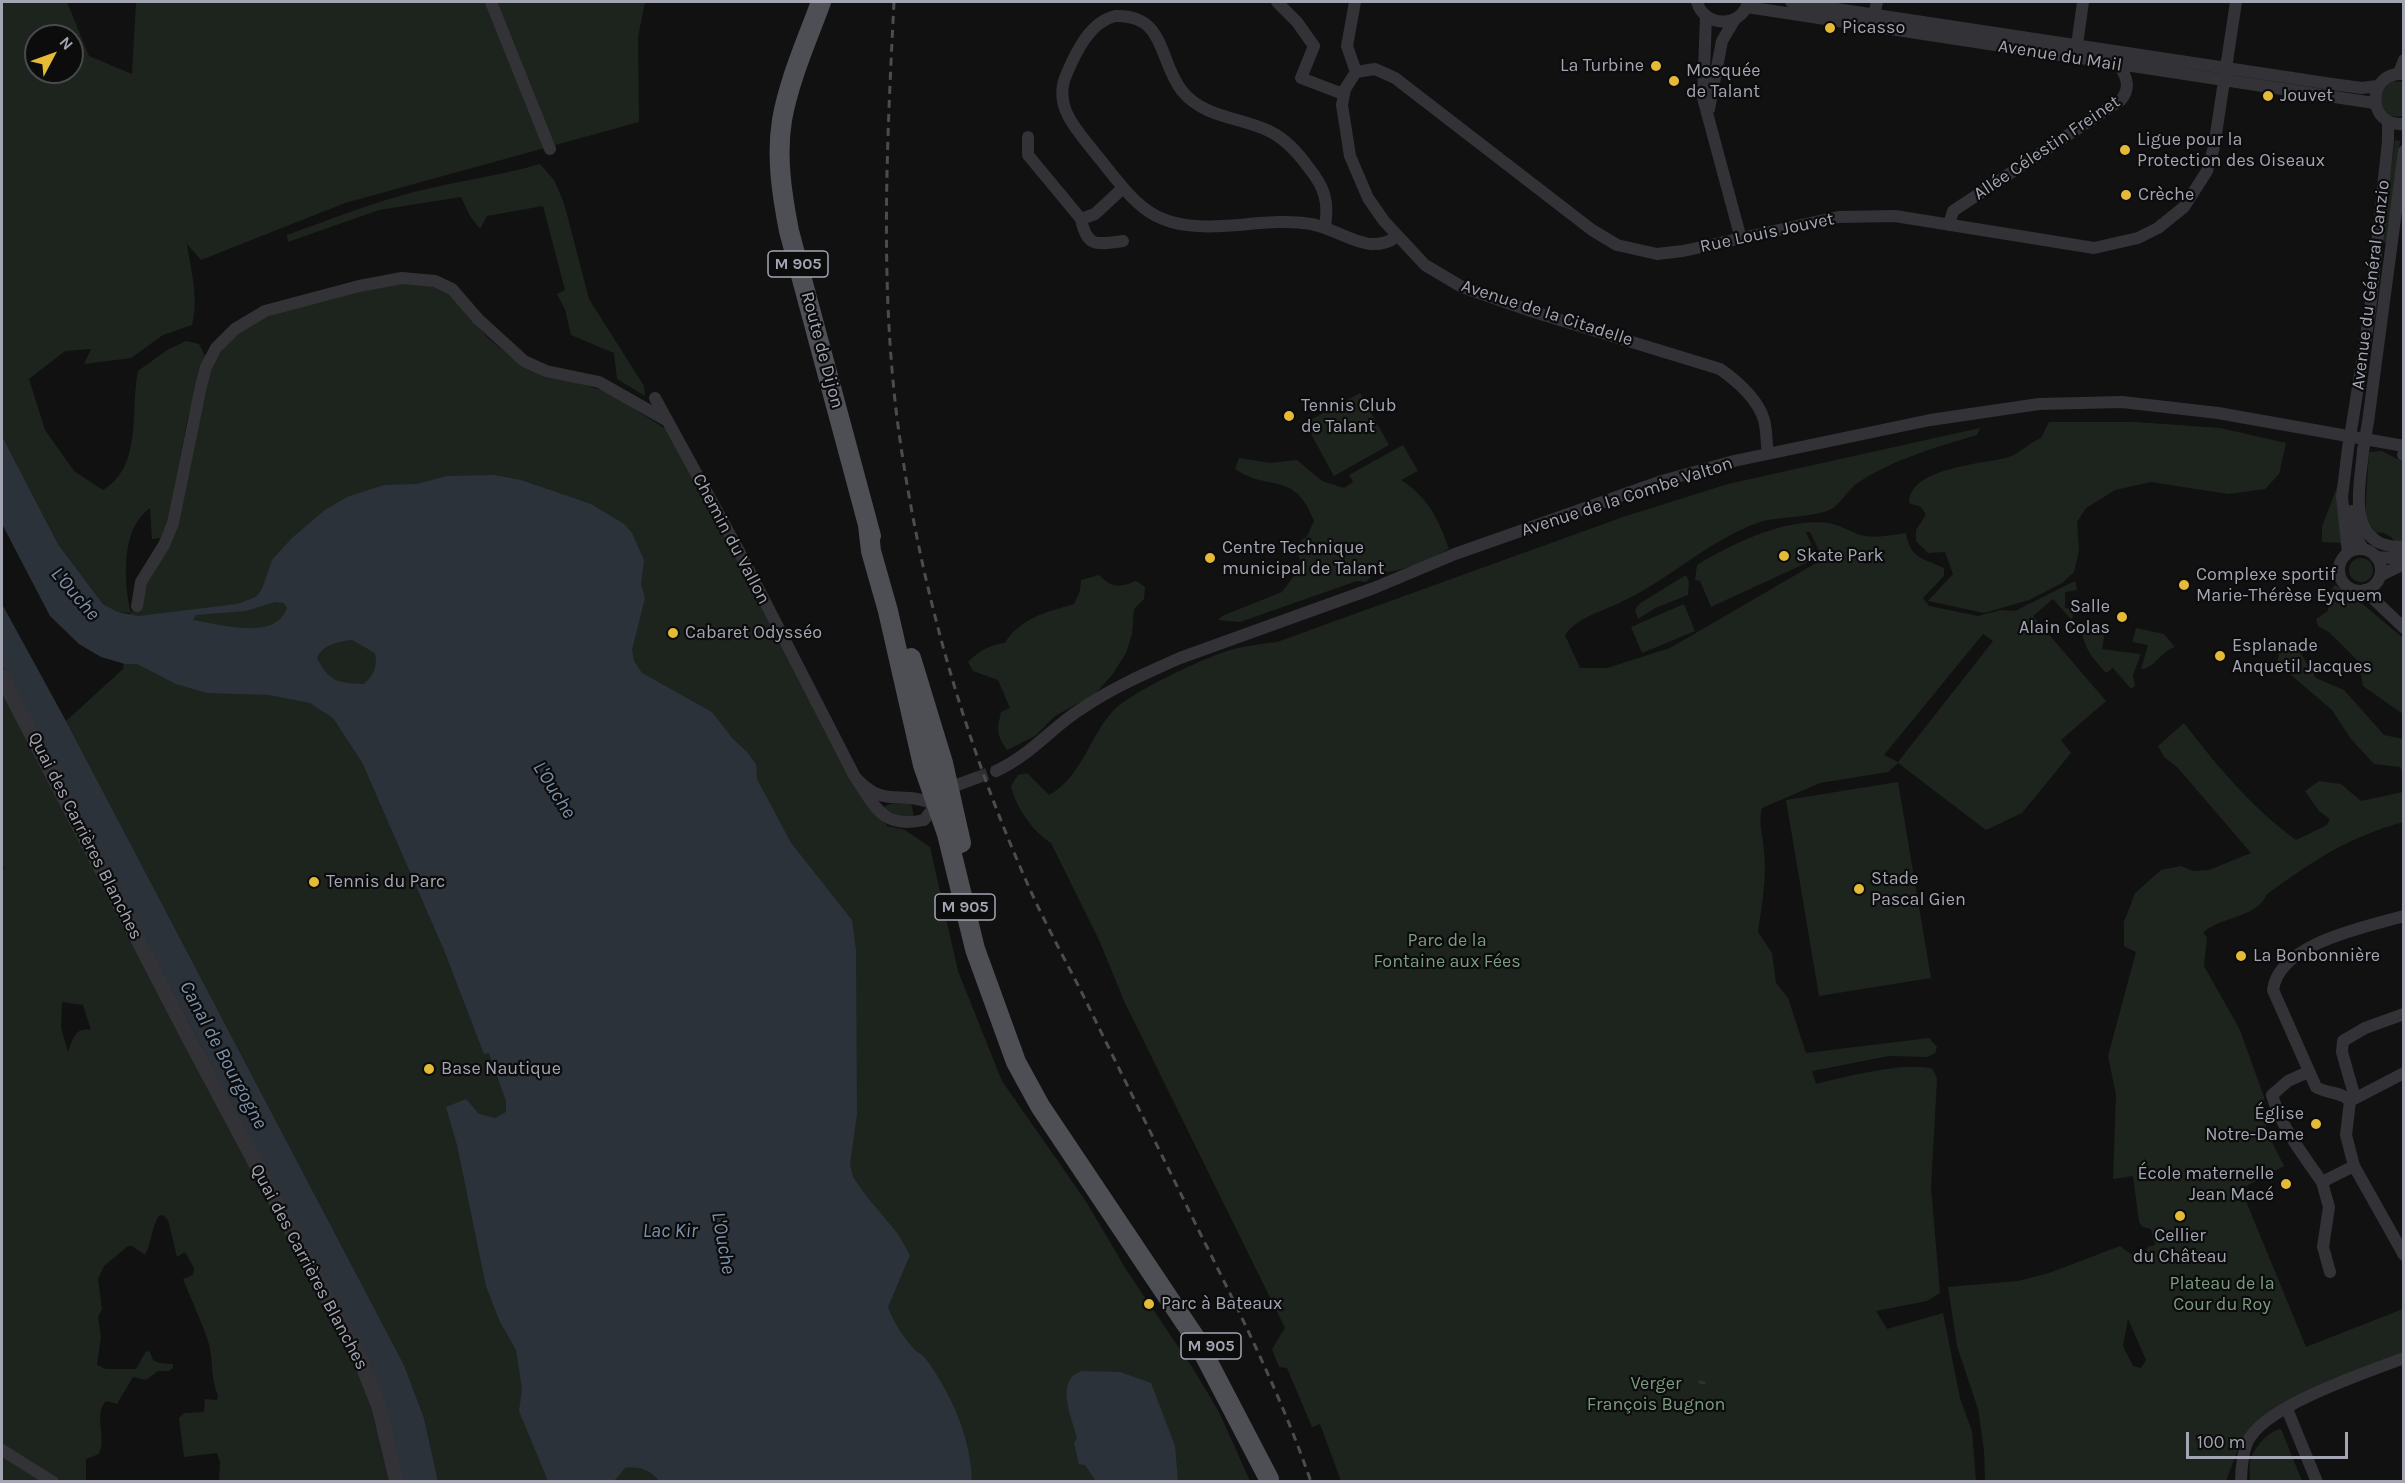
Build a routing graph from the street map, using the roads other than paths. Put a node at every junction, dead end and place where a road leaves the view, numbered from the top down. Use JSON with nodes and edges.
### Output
{"nodes":[{"id":1,"x":491,"y":2,"type":"edge"},
{"id":2,"x":821,"y":2,"type":"edge"},
{"id":3,"x":1277,"y":2,"type":"edge"},
{"id":4,"x":1355,"y":2,"type":"edge"},
{"id":5,"x":1791,"y":2,"type":"edge"},
{"id":6,"x":2083,"y":2,"type":"edge"},
{"id":7,"x":2236,"y":2,"type":"edge"},
{"id":8,"x":1747,"y":4,"type":"edge"},
{"id":9,"x":1697,"y":6,"type":"edge"},
{"id":10,"x":1875,"y":8,"type":"edge"},
{"id":11,"x":1735,"y":19,"type":"junction"},
{"id":12,"x":2076,"y":45,"type":"junction"},
{"id":13,"x":2403,"y":60,"type":"edge"},
{"id":14,"x":2119,"y":65,"type":"junction"},
{"id":15,"x":2225,"y":68,"type":"junction"},
{"id":16,"x":1356,"y":72,"type":"junction"},
{"id":17,"x":2401,"y":73,"type":"edge"},
{"id":18,"x":2224,"y":81,"type":"junction"},
{"id":19,"x":2377,"y":86,"type":"junction"},
{"id":20,"x":1343,"y":94,"type":"junction"},
{"id":21,"x":2374,"y":103,"type":"junction"},
{"id":22,"x":1709,"y":116,"type":"junction"},
{"id":23,"x":2388,"y":122,"type":"junction"},
{"id":24,"x":2403,"y":124,"type":"edge"},
{"id":25,"x":1028,"y":137,"type":"dead end"},
{"id":26,"x":550,"y":149,"type":"dead end"},
{"id":27,"x":2403,"y":151,"type":"edge"},
{"id":28,"x":1123,"y":188,"type":"junction"},
{"id":29,"x":1081,"y":219,"type":"junction"},
{"id":30,"x":1948,"y":225,"type":"junction"},
{"id":31,"x":1325,"y":227,"type":"junction"},
{"id":32,"x":1396,"y":237,"type":"junction"},
{"id":33,"x":1741,"y":239,"type":"junction"},
{"id":34,"x":1123,"y":241,"type":"dead end"},
{"id":35,"x":655,"y":398,"type":"dead end"},
{"id":36,"x":666,"y":420,"type":"junction"},
{"id":37,"x":2379,"y":442,"type":"junction"},
{"id":38,"x":2403,"y":446,"type":"edge"},
{"id":39,"x":2363,"y":451,"type":"junction"},
{"id":40,"x":1768,"y":453,"type":"junction"},
{"id":41,"x":2403,"y":455,"type":"edge"},
{"id":42,"x":868,"y":525,"type":"junction"},
{"id":43,"x":2403,"y":546,"type":"edge"},
{"id":44,"x":2363,"y":549,"type":"junction"},
{"id":45,"x":2348,"y":553,"type":"junction"},
{"id":46,"x":2403,"y":556,"type":"edge"},
{"id":47,"x":2376,"y":557,"type":"junction"},
{"id":48,"x":2403,"y":564,"type":"edge"},
{"id":49,"x":2379,"y":578,"type":"junction"},
{"id":50,"x":2364,"y":590,"type":"junction"},
{"id":51,"x":137,"y":606,"type":"dead end"},
{"id":52,"x":2399,"y":624,"type":"edge"},
{"id":53,"x":896,"y":645,"type":"junction"},
{"id":54,"x":2,"y":677,"type":"edge"},
{"id":55,"x":996,"y":771,"type":"tunnel mouth"},
{"id":56,"x":855,"y":777,"type":"junction"},
{"id":57,"x":976,"y":778,"type":"tunnel mouth"},
{"id":58,"x":949,"y":788,"type":"junction"},
{"id":59,"x":936,"y":805,"type":"junction"},
{"id":60,"x":962,"y":847,"type":"junction"},
{"id":61,"x":2403,"y":916,"type":"edge"},
{"id":62,"x":997,"y":1008,"type":"junction"},
{"id":63,"x":2403,"y":1014,"type":"edge"},
{"id":64,"x":2308,"y":1072,"type":"junction"},
{"id":65,"x":2403,"y":1073,"type":"edge"},
{"id":66,"x":2353,"y":1099,"type":"junction"},
{"id":67,"x":2354,"y":1166,"type":"junction"},
{"id":68,"x":2322,"y":1182,"type":"junction"},
{"id":69,"x":2398,"y":1230,"type":"edge"},
{"id":70,"x":1125,"y":1231,"type":"junction"},
{"id":71,"x":1138,"y":1254,"type":"junction"},
{"id":72,"x":2403,"y":1255,"type":"edge"},
{"id":73,"x":2330,"y":1272,"type":"dead end"},
{"id":74,"x":1188,"y":1310,"type":"junction"},
{"id":75,"x":2403,"y":1358,"type":"edge"},
{"id":76,"x":2287,"y":1409,"type":"junction"},
{"id":77,"x":2,"y":1450,"type":"edge"},
{"id":78,"x":1269,"y":1480,"type":"edge"},
{"id":79,"x":53,"y":1482,"type":"edge"},
{"id":80,"x":397,"y":1482,"type":"edge"},
{"id":81,"x":2241,"y":1482,"type":"edge"},
{"id":82,"x":2317,"y":1482,"type":"edge"}],
"edges":[{"from":1,"to":26,"type":"street"},
{"from":2,"to":42,"type":"main road","name":"Route de Dijon","number":"M 905"},
{"from":3,"to":20,"type":"street"},
{"from":4,"to":16,"type":"street"},
{"from":5,"to":10,"type":"street","name":"Avenue du Mail"},
{"from":6,"to":12,"type":"street"},
{"from":7,"to":15,"type":"street","name":"Rue Louis Jouvet"},
{"from":8,"to":11,"type":"street"},
{"from":8,"to":14,"type":"street","name":"Avenue du Mail"},
{"from":9,"to":11,"type":"street"},
{"from":9,"to":22,"type":"street"},
{"from":10,"to":12,"type":"street","name":"Avenue du Mail"},
{"from":11,"to":22,"type":"street"},
{"from":12,"to":15,"type":"street","name":"Avenue du Mail"},
{"from":13,"to":17,"type":"street"},
{"from":14,"to":18,"type":"street","name":"Avenue du Mail"},
{"from":14,"to":30,"type":"street","name":"Allée Célestin Freinet"},
{"from":15,"to":18,"type":"street","name":"Rue Louis Jouvet"},
{"from":15,"to":19,"type":"street","name":"Avenue du Mail"},
{"from":16,"to":20,"type":"street"},
{"from":16,"to":33,"type":"street","name":"Rue Louis Jouvet"},
{"from":17,"to":19,"type":"street"},
{"from":18,"to":21,"type":"street","name":"Avenue du Mail"},
{"from":18,"to":30,"type":"street","name":"Rue Louis Jouvet"},
{"from":19,"to":21,"type":"street"},
{"from":20,"to":32,"type":"street","name":"Avenue de la Citadelle"},
{"from":21,"to":23,"type":"street"},
{"from":22,"to":33,"type":"street"},
{"from":23,"to":24,"type":"street"},
{"from":23,"to":45,"type":"street","name":"Avenue du Général Canzio","bridge":true},
{"from":25,"to":29,"type":"street"},
{"from":27,"to":39,"type":"street","name":"Avenue du Général Canzio","bridge":true},
{"from":28,"to":29,"type":"street"},
{"from":28,"to":31,"type":"street"},
{"from":28,"to":31,"type":"street"},
{"from":29,"to":34,"type":"street"},
{"from":30,"to":33,"type":"street","name":"Rue Louis Jouvet"},
{"from":31,"to":32,"type":"street"},
{"from":32,"to":40,"type":"street","name":"Avenue de la Citadelle"},
{"from":35,"to":36,"type":"street","name":"Chemin du Vallon"},
{"from":36,"to":51,"type":"street"},
{"from":36,"to":56,"type":"street","name":"Chemin du Vallon"},
{"from":37,"to":38,"type":"street","name":"Avenue de la Combe Valton"},
{"from":37,"to":40,"type":"street","name":"Avenue de la Combe Valton"},
{"from":37,"to":41,"type":"street"},
{"from":39,"to":43,"type":"street"},
{"from":39,"to":44,"type":"street"},
{"from":40,"to":55,"type":"street","name":"Avenue de la Combe Valton"},
{"from":42,"to":53,"type":"main road","name":"Route de Dijon","number":"M 905"},
{"from":42,"to":58,"type":"main road","name":"Route de Dijon","number":"M 905"},
{"from":44,"to":45,"type":"street"},
{"from":44,"to":47,"type":"street"},
{"from":45,"to":50,"type":"street"},
{"from":46,"to":47,"type":"street"},
{"from":47,"to":49,"type":"street"},
{"from":48,"to":49,"type":"street"},
{"from":49,"to":50,"type":"street"},
{"from":49,"to":52,"type":"street"},
{"from":50,"to":52,"type":"street"},
{"from":53,"to":58,"type":"main road","name":"Route de Dijon","number":"M 905"},
{"from":53,"to":59,"type":"main road","name":"Route de Dijon","number":"M 905"},
{"from":54,"to":80,"type":"street","name":"Quai des Carrières Blanches"},
{"from":56,"to":59,"type":"street","name":"Chemin du Vallon"},
{"from":56,"to":59,"type":"street","name":"Chemin du Vallon"},
{"from":57,"to":58,"type":"street"},
{"from":58,"to":59,"type":"main road"},
{"from":58,"to":60,"type":"main road","number":"M 905"},
{"from":59,"to":60,"type":"main road","number":"M 905"},
{"from":59,"to":62,"type":"main road","number":"M 905"},
{"from":60,"to":62,"type":"main road","number":"M 905"},
{"from":61,"to":64,"type":"street"},
{"from":62,"to":70,"type":"main road","number":"M 905"},
{"from":63,"to":66,"type":"street"},
{"from":64,"to":66,"type":"street"},
{"from":64,"to":68,"type":"street"},
{"from":65,"to":66,"type":"street"},
{"from":66,"to":67,"type":"street"},
{"from":67,"to":68,"type":"street"},
{"from":67,"to":69,"type":"street"},
{"from":68,"to":73,"type":"street"},
{"from":69,"to":72,"type":"street"},
{"from":70,"to":71,"type":"main road","number":"M 905"},
{"from":70,"to":74,"type":"main road","number":"M 905"},
{"from":71,"to":74,"type":"main road","number":"M 905"},
{"from":71,"to":78,"type":"main road","number":"M 905"},
{"from":74,"to":78,"type":"main road","number":"M 905"},
{"from":75,"to":76,"type":"street"},
{"from":76,"to":81,"type":"street"},
{"from":76,"to":82,"type":"street"},
{"from":77,"to":79,"type":"street"}]}
